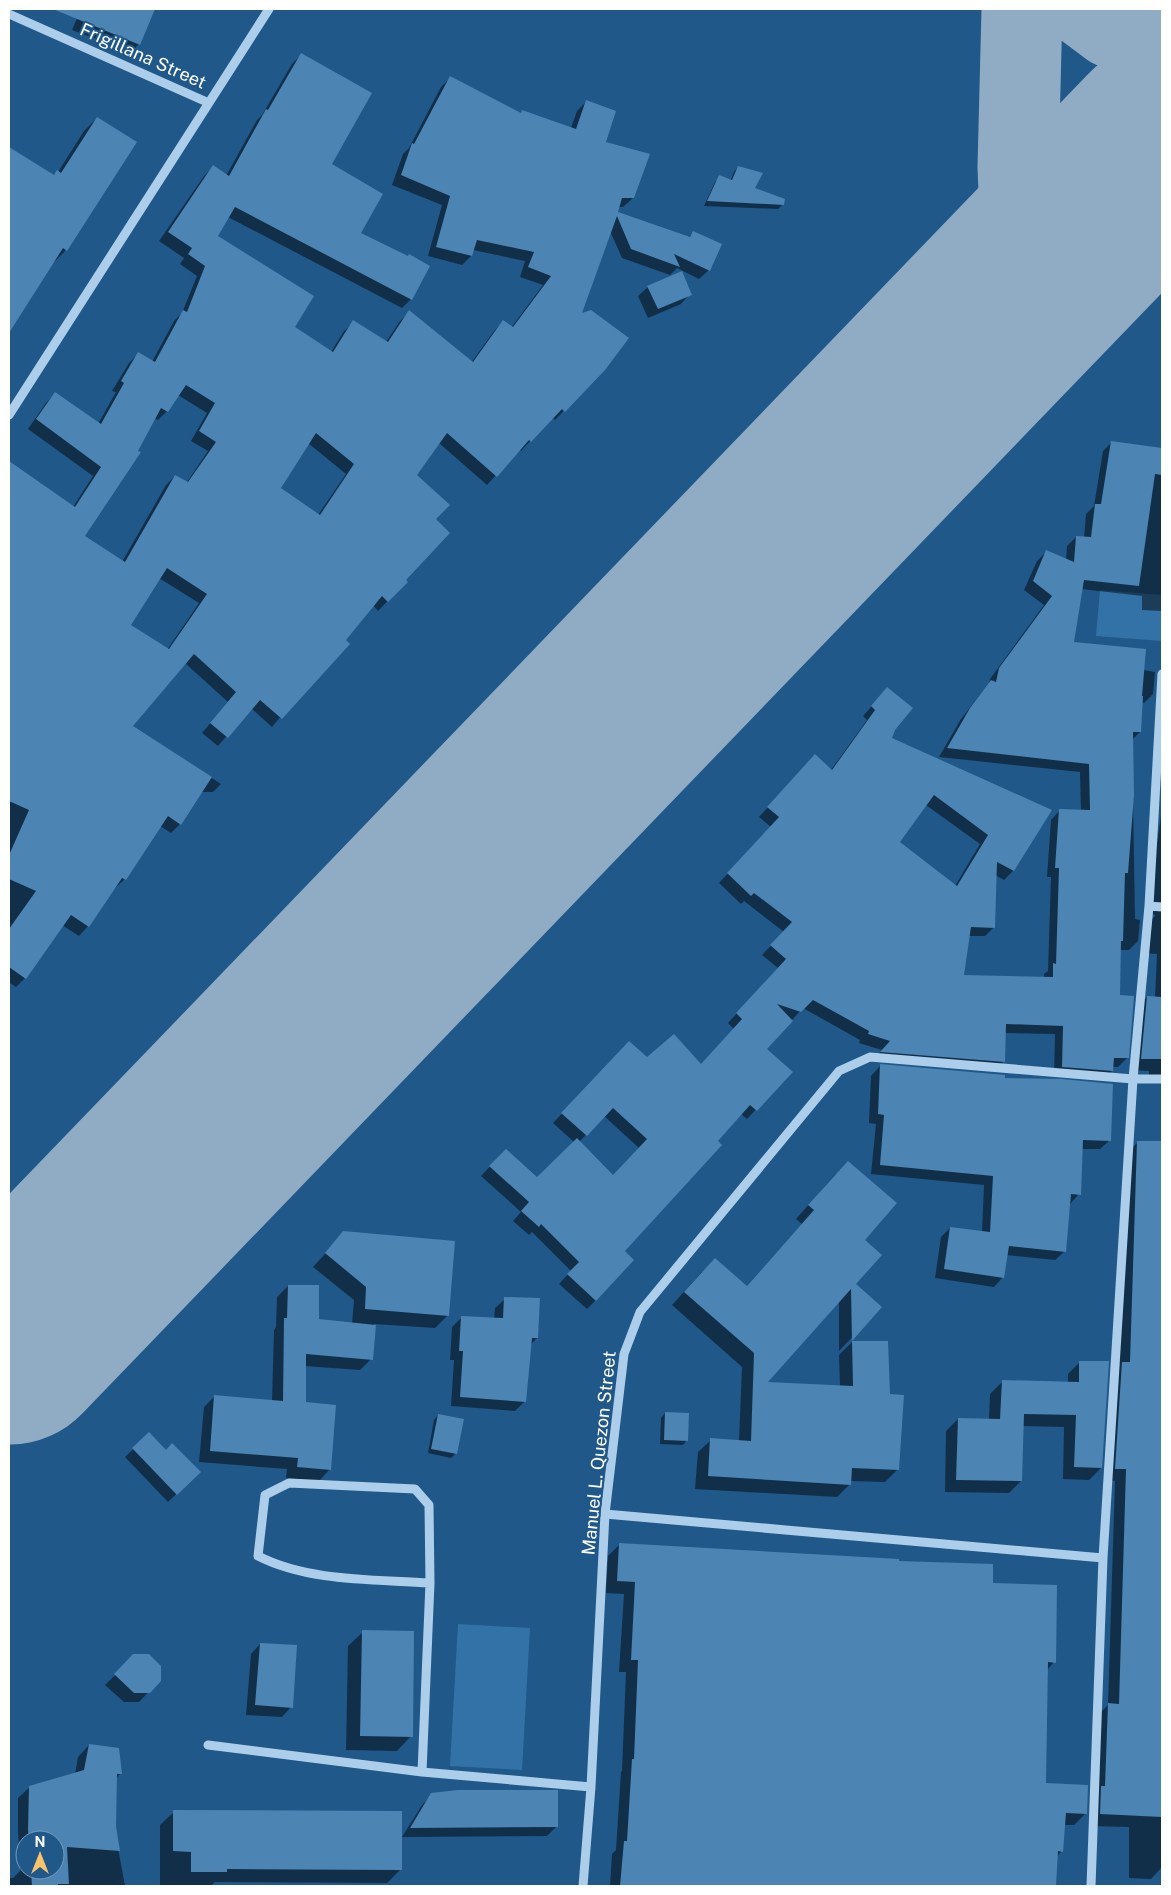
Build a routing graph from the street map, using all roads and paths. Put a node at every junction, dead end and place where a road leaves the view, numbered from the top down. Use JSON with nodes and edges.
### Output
{"nodes":[{"id":1,"x":269,"y":9,"type":"edge"},
{"id":2,"x":9,"y":14,"type":"edge"},
{"id":3,"x":208,"y":103,"type":"junction"},
{"id":4,"x":10,"y":412,"type":"edge"},
{"id":5,"x":1162,"y":674,"type":"edge"},
{"id":6,"x":1149,"y":906,"type":"junction"},
{"id":7,"x":1162,"y":907,"type":"edge"},
{"id":8,"x":1133,"y":1079,"type":"junction"},
{"id":9,"x":1162,"y":1079,"type":"edge"},
{"id":10,"x":605,"y":1514,"type":"junction"},
{"id":11,"x":1103,"y":1558,"type":"junction"},
{"id":12,"x":430,"y":1583,"type":"junction"},
{"id":13,"x":208,"y":1745,"type":"dead end"},
{"id":14,"x":422,"y":1772,"type":"junction"},
{"id":15,"x":590,"y":1787,"type":"junction"},
{"id":16,"x":583,"y":1886,"type":"edge"},
{"id":17,"x":1091,"y":1886,"type":"edge"}],
"edges":[{"from":1,"to":3,"type":"street"},
{"from":2,"to":3,"type":"street","name":"Frigillana Street"},
{"from":3,"to":4,"type":"street"},
{"from":5,"to":6,"type":"street"},
{"from":6,"to":7,"type":"street"},
{"from":6,"to":8,"type":"street"},
{"from":8,"to":9,"type":"street"},
{"from":8,"to":10,"type":"street","name":"Manuel L. Quezon Street"},
{"from":8,"to":11,"type":"street"},
{"from":10,"to":11,"type":"street"},
{"from":10,"to":15,"type":"street","name":"Manuel L. Quezon Street"},
{"from":11,"to":17,"type":"street"},
{"from":12,"to":12,"type":"street"},
{"from":12,"to":14,"type":"street"},
{"from":13,"to":14,"type":"street"},
{"from":14,"to":15,"type":"street"},
{"from":15,"to":16,"type":"street","name":"Manuel L. Quezon Street"}]}
